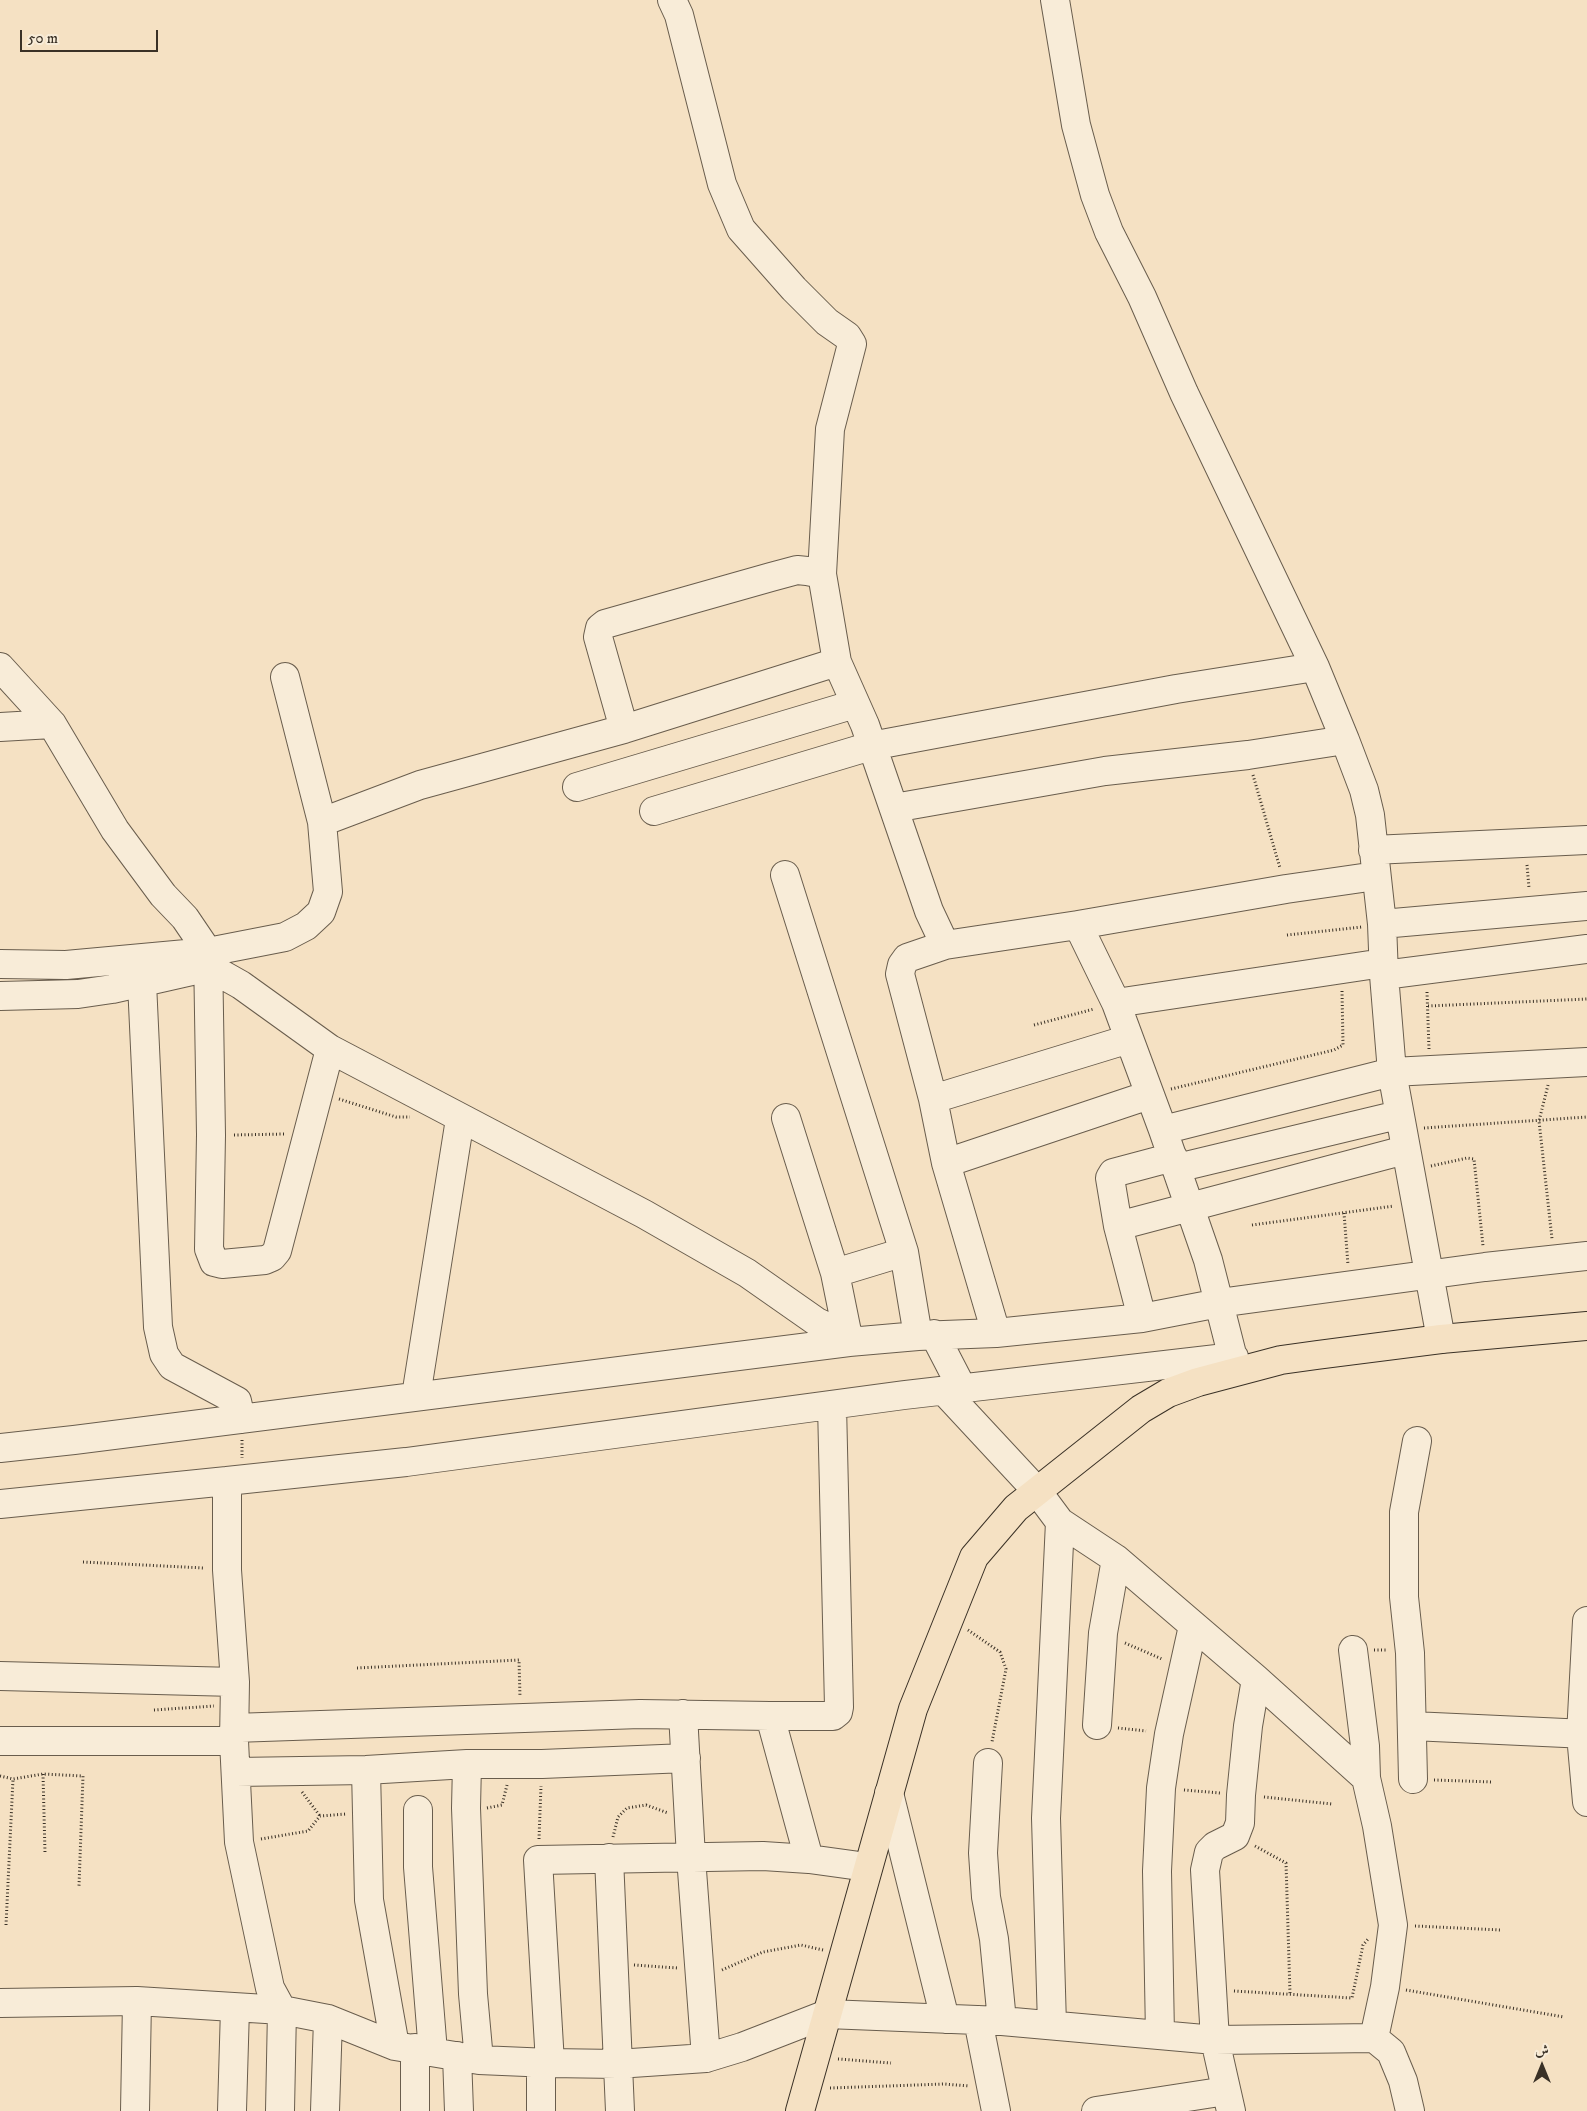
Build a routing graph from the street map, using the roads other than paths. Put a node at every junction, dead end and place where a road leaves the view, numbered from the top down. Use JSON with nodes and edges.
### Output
{"nodes":[{"id":1,"x":672,"y":0,"type":"edge"},
{"id":2,"x":1055,"y":0,"type":"edge"},
{"id":3,"x":822,"y":574,"type":"junction"},
{"id":4,"x":837,"y":662,"type":"junction"},
{"id":5,"x":0,"y":667,"type":"edge"},
{"id":6,"x":1315,"y":667,"type":"junction"},
{"id":7,"x":285,"y":677,"type":"dead end"},
{"id":8,"x":855,"y":704,"type":"junction"},
{"id":9,"x":52,"y":724,"type":"junction"},
{"id":10,"x":0,"y":726,"type":"edge"},
{"id":11,"x":624,"y":729,"type":"junction"},
{"id":12,"x":1345,"y":740,"type":"junction"},
{"id":13,"x":871,"y":746,"type":"junction"},
{"id":14,"x":578,"y":787,"type":"dead end"},
{"id":15,"x":894,"y":808,"type":"junction"},
{"id":16,"x":654,"y":811,"type":"dead end"},
{"id":17,"x":322,"y":822,"type":"junction"},
{"id":18,"x":1587,"y":840,"type":"edge"},
{"id":19,"x":1375,"y":863,"type":"junction"},
{"id":20,"x":785,"y":874,"type":"dead end"},
{"id":21,"x":1587,"y":906,"type":"edge"},
{"id":22,"x":1078,"y":924,"type":"junction"},
{"id":23,"x":1382,"y":924,"type":"junction"},
{"id":24,"x":945,"y":945,"type":"junction"},
{"id":25,"x":1587,"y":948,"type":"edge"},
{"id":26,"x":209,"y":959,"type":"junction"},
{"id":27,"x":0,"y":964,"type":"edge"},
{"id":28,"x":1383,"y":969,"type":"junction"},
{"id":29,"x":142,"y":983,"type":"junction"},
{"id":30,"x":0,"y":996,"type":"edge"},
{"id":31,"x":1116,"y":1003,"type":"junction"},
{"id":32,"x":1129,"y":1039,"type":"junction"},
{"id":33,"x":330,"y":1049,"type":"junction"},
{"id":34,"x":1587,"y":1062,"type":"edge"},
{"id":35,"x":1392,"y":1072,"type":"junction"},
{"id":36,"x":1149,"y":1095,"type":"junction"},
{"id":37,"x":932,"y":1098,"type":"junction"},
{"id":38,"x":786,"y":1118,"type":"dead end"},
{"id":39,"x":460,"y":1119,"type":"junction"},
{"id":40,"x":1164,"y":1130,"type":"junction"},
{"id":41,"x":1404,"y":1141,"type":"junction"},
{"id":42,"x":1175,"y":1162,"type":"junction"},
{"id":43,"x":946,"y":1163,"type":"junction"},
{"id":44,"x":1189,"y":1207,"type":"junction"},
{"id":45,"x":1118,"y":1226,"type":"junction"},
{"id":46,"x":904,"y":1252,"type":"junction"},
{"id":47,"x":1587,"y":1256,"type":"edge"},
{"id":48,"x":835,"y":1272,"type":"junction"},
{"id":49,"x":1430,"y":1276,"type":"junction"},
{"id":50,"x":1219,"y":1303,"type":"junction"},
{"id":51,"x":1142,"y":1318,"type":"junction"},
{"id":52,"x":1587,"y":1326,"type":"edge"},
{"id":53,"x":996,"y":1333,"type":"junction"},
{"id":54,"x":926,"y":1335,"type":"junction"},
{"id":55,"x":848,"y":1338,"type":"junction"},
{"id":56,"x":1441,"y":1339,"type":"junction"},
{"id":57,"x":1235,"y":1364,"type":"junction"},
{"id":58,"x":954,"y":1391,"type":"junction"},
{"id":59,"x":416,"y":1396,"type":"junction"},
{"id":60,"x":832,"y":1405,"type":"junction"},
{"id":61,"x":241,"y":1419,"type":"junction"},
{"id":62,"x":1417,"y":1441,"type":"dead end"},
{"id":63,"x":0,"y":1448,"type":"edge"},
{"id":64,"x":235,"y":1480,"type":"junction"},
{"id":65,"x":1037,"y":1491,"type":"junction"},
{"id":66,"x":0,"y":1504,"type":"edge"},
{"id":67,"x":1060,"y":1522,"type":"junction"},
{"id":68,"x":1116,"y":1559,"type":"junction"},
{"id":69,"x":1587,"y":1621,"type":"edge"},
{"id":70,"x":1193,"y":1626,"type":"junction"},
{"id":71,"x":1353,"y":1650,"type":"road end"},
{"id":72,"x":0,"y":1676,"type":"edge"},
{"id":73,"x":1256,"y":1679,"type":"junction"},
{"id":74,"x":235,"y":1714,"type":"junction"},
{"id":75,"x":683,"y":1714,"type":"junction"},
{"id":76,"x":770,"y":1716,"type":"junction"},
{"id":77,"x":1097,"y":1725,"type":"road end"},
{"id":78,"x":1412,"y":1726,"type":"junction"},
{"id":79,"x":1584,"y":1735,"type":"edge"},
{"id":80,"x":0,"y":1741,"type":"edge"},
{"id":81,"x":686,"y":1758,"type":"junction"},
{"id":82,"x":988,"y":1763,"type":"road end"},
{"id":83,"x":467,"y":1764,"type":"junction"},
{"id":84,"x":366,"y":1770,"type":"junction"},
{"id":85,"x":236,"y":1772,"type":"junction"},
{"id":86,"x":1366,"y":1778,"type":"junction"},
{"id":87,"x":1413,"y":1779,"type":"dead end"},
{"id":88,"x":889,"y":1793,"type":"junction"},
{"id":89,"x":1587,"y":1802,"type":"edge"},
{"id":90,"x":418,"y":1810,"type":"dead end"},
{"id":91,"x":690,"y":1857,"type":"junction"},
{"id":92,"x":609,"y":1858,"type":"junction"},
{"id":93,"x":809,"y":1859,"type":"junction"},
{"id":94,"x":867,"y":1867,"type":"junction"},
{"id":95,"x":137,"y":2001,"type":"junction"},
{"id":96,"x":0,"y":2003,"type":"edge"},
{"id":97,"x":235,"y":2008,"type":"junction"},
{"id":98,"x":282,"y":2010,"type":"junction"},
{"id":99,"x":827,"y":2014,"type":"junction"},
{"id":100,"x":328,"y":2019,"type":"junction"},
{"id":101,"x":946,"y":2019,"type":"junction"},
{"id":102,"x":990,"y":2021,"type":"junction"},
{"id":103,"x":1052,"y":2025,"type":"junction"},
{"id":104,"x":1160,"y":2035,"type":"junction"},
{"id":105,"x":1374,"y":2038,"type":"junction"},
{"id":106,"x":1215,"y":2040,"type":"junction"},
{"id":107,"x":436,"y":2052,"type":"junction"},
{"id":108,"x":706,"y":2058,"type":"junction"},
{"id":109,"x":545,"y":2063,"type":"junction"},
{"id":110,"x":617,"y":2064,"type":"junction"},
{"id":111,"x":803,"y":2100,"type":"edge"},
{"id":112,"x":1229,"y":2101,"type":"edge"},
{"id":113,"x":994,"y":2105,"type":"edge"},
{"id":114,"x":135,"y":2111,"type":"edge"},
{"id":115,"x":232,"y":2111,"type":"edge"},
{"id":116,"x":280,"y":2111,"type":"edge"},
{"id":117,"x":325,"y":2111,"type":"edge"},
{"id":118,"x":415,"y":2111,"type":"edge"},
{"id":119,"x":459,"y":2111,"type":"edge"},
{"id":120,"x":541,"y":2111,"type":"edge"},
{"id":121,"x":620,"y":2111,"type":"edge"},
{"id":122,"x":1096,"y":2111,"type":"edge"},
{"id":123,"x":1410,"y":2111,"type":"edge"}],
"edges":[{"from":1,"to":3,"type":"street"},
{"from":2,"to":6,"type":"street"},
{"from":3,"to":4,"type":"street"},
{"from":3,"to":11,"type":"street"},
{"from":4,"to":8,"type":"street"},
{"from":4,"to":11,"type":"street"},
{"from":5,"to":9,"type":"street"},
{"from":6,"to":12,"type":"street"},
{"from":6,"to":13,"type":"street"},
{"from":7,"to":17,"type":"street"},
{"from":8,"to":13,"type":"street"},
{"from":8,"to":14,"type":"street"},
{"from":9,"to":10,"type":"street"},
{"from":9,"to":26,"type":"street"},
{"from":11,"to":17,"type":"street"},
{"from":12,"to":15,"type":"street"},
{"from":12,"to":19,"type":"street"},
{"from":13,"to":15,"type":"street"},
{"from":13,"to":16,"type":"street"},
{"from":15,"to":24,"type":"street"},
{"from":17,"to":26,"type":"street"},
{"from":18,"to":19,"type":"street"},
{"from":19,"to":22,"type":"street"},
{"from":19,"to":23,"type":"street"},
{"from":20,"to":46,"type":"street"},
{"from":21,"to":23,"type":"street"},
{"from":22,"to":24,"type":"street"},
{"from":22,"to":31,"type":"street"},
{"from":23,"to":28,"type":"street"},
{"from":24,"to":37,"type":"street"},
{"from":25,"to":28,"type":"street"},
{"from":26,"to":27,"type":"street"},
{"from":26,"to":29,"type":"street"},
{"from":26,"to":33,"type":"street"},
{"from":26,"to":33,"type":"street"},
{"from":28,"to":31,"type":"street"},
{"from":28,"to":35,"type":"street"},
{"from":29,"to":30,"type":"street"},
{"from":29,"to":61,"type":"street"},
{"from":31,"to":32,"type":"street"},
{"from":32,"to":36,"type":"street"},
{"from":32,"to":37,"type":"street"},
{"from":33,"to":39,"type":"street"},
{"from":34,"to":35,"type":"street"},
{"from":35,"to":40,"type":"street"},
{"from":35,"to":41,"type":"street"},
{"from":36,"to":40,"type":"street"},
{"from":36,"to":43,"type":"street"},
{"from":37,"to":43,"type":"street"},
{"from":38,"to":48,"type":"street"},
{"from":39,"to":55,"type":"street"},
{"from":39,"to":59,"type":"street"},
{"from":40,"to":42,"type":"street"},
{"from":41,"to":42,"type":"street"},
{"from":41,"to":44,"type":"street"},
{"from":41,"to":49,"type":"street"},
{"from":42,"to":44,"type":"street"},
{"from":42,"to":45,"type":"street"},
{"from":43,"to":53,"type":"street"},
{"from":44,"to":45,"type":"street"},
{"from":44,"to":50,"type":"street"},
{"from":45,"to":51,"type":"street"},
{"from":46,"to":48,"type":"street"},
{"from":46,"to":54,"type":"street"},
{"from":47,"to":49,"type":"street"},
{"from":48,"to":55,"type":"street"},
{"from":49,"to":50,"type":"street"},
{"from":49,"to":56,"type":"street"},
{"from":50,"to":51,"type":"street"},
{"from":50,"to":57,"type":"street"},
{"from":51,"to":53,"type":"street"},
{"from":52,"to":56,"type":"main road"},
{"from":53,"to":54,"type":"street"},
{"from":54,"to":55,"type":"street"},
{"from":54,"to":58,"type":"street"},
{"from":55,"to":59,"type":"street"},
{"from":56,"to":57,"type":"main road"},
{"from":57,"to":58,"type":"street"},
{"from":57,"to":65,"type":"main road"},
{"from":58,"to":60,"type":"street"},
{"from":58,"to":65,"type":"street"},
{"from":59,"to":61,"type":"street"},
{"from":60,"to":64,"type":"street"},
{"from":60,"to":76,"type":"street"},
{"from":61,"to":63,"type":"street"},
{"from":62,"to":78,"type":"street"},
{"from":64,"to":66,"type":"street"},
{"from":64,"to":74,"type":"street"},
{"from":65,"to":67,"type":"street"},
{"from":65,"to":88,"type":"main road"},
{"from":67,"to":68,"type":"street"},
{"from":67,"to":103,"type":"street"},
{"from":68,"to":70,"type":"street"},
{"from":68,"to":77,"type":"street"},
{"from":69,"to":79,"type":"street"},
{"from":70,"to":73,"type":"street"},
{"from":70,"to":104,"type":"street"},
{"from":71,"to":86,"type":"street"},
{"from":72,"to":74,"type":"street"},
{"from":73,"to":86,"type":"street"},
{"from":73,"to":106,"type":"street"},
{"from":74,"to":75,"type":"street"},
{"from":74,"to":80,"type":"street"},
{"from":74,"to":85,"type":"street"},
{"from":75,"to":76,"type":"street"},
{"from":75,"to":81,"type":"street"},
{"from":76,"to":93,"type":"street"},
{"from":78,"to":79,"type":"street"},
{"from":78,"to":87,"type":"street"},
{"from":79,"to":89,"type":"street"},
{"from":81,"to":83,"type":"street"},
{"from":81,"to":91,"type":"street"},
{"from":82,"to":102,"type":"street"},
{"from":83,"to":84,"type":"street"},
{"from":83,"to":107,"type":"street"},
{"from":84,"to":85,"type":"street"},
{"from":84,"to":107,"type":"street"},
{"from":85,"to":98,"type":"street"},
{"from":86,"to":105,"type":"street"},
{"from":88,"to":94,"type":"main road"},
{"from":88,"to":101,"type":"street"},
{"from":90,"to":107,"type":"street"},
{"from":91,"to":92,"type":"street"},
{"from":91,"to":93,"type":"street"},
{"from":91,"to":108,"type":"street"},
{"from":92,"to":109,"type":"street"},
{"from":92,"to":110,"type":"street"},
{"from":93,"to":94,"type":"street"},
{"from":94,"to":99,"type":"main road"},
{"from":95,"to":96,"type":"street"},
{"from":95,"to":97,"type":"street"},
{"from":95,"to":114,"type":"street"},
{"from":97,"to":98,"type":"street"},
{"from":97,"to":115,"type":"street"},
{"from":98,"to":100,"type":"street"},
{"from":98,"to":116,"type":"street"},
{"from":99,"to":101,"type":"street"},
{"from":99,"to":108,"type":"street"},
{"from":99,"to":111,"type":"main road"},
{"from":100,"to":107,"type":"street"},
{"from":100,"to":117,"type":"street"},
{"from":101,"to":102,"type":"street"},
{"from":102,"to":103,"type":"street"},
{"from":102,"to":113,"type":"street"},
{"from":103,"to":104,"type":"street"},
{"from":104,"to":106,"type":"street"},
{"from":105,"to":106,"type":"street"},
{"from":105,"to":123,"type":"street"},
{"from":106,"to":112,"type":"street"},
{"from":107,"to":109,"type":"street"},
{"from":107,"to":118,"type":"street"},
{"from":107,"to":119,"type":"street"},
{"from":108,"to":110,"type":"street"},
{"from":109,"to":110,"type":"street"},
{"from":109,"to":120,"type":"street"},
{"from":110,"to":121,"type":"street"},
{"from":112,"to":122,"type":"street"}]}
